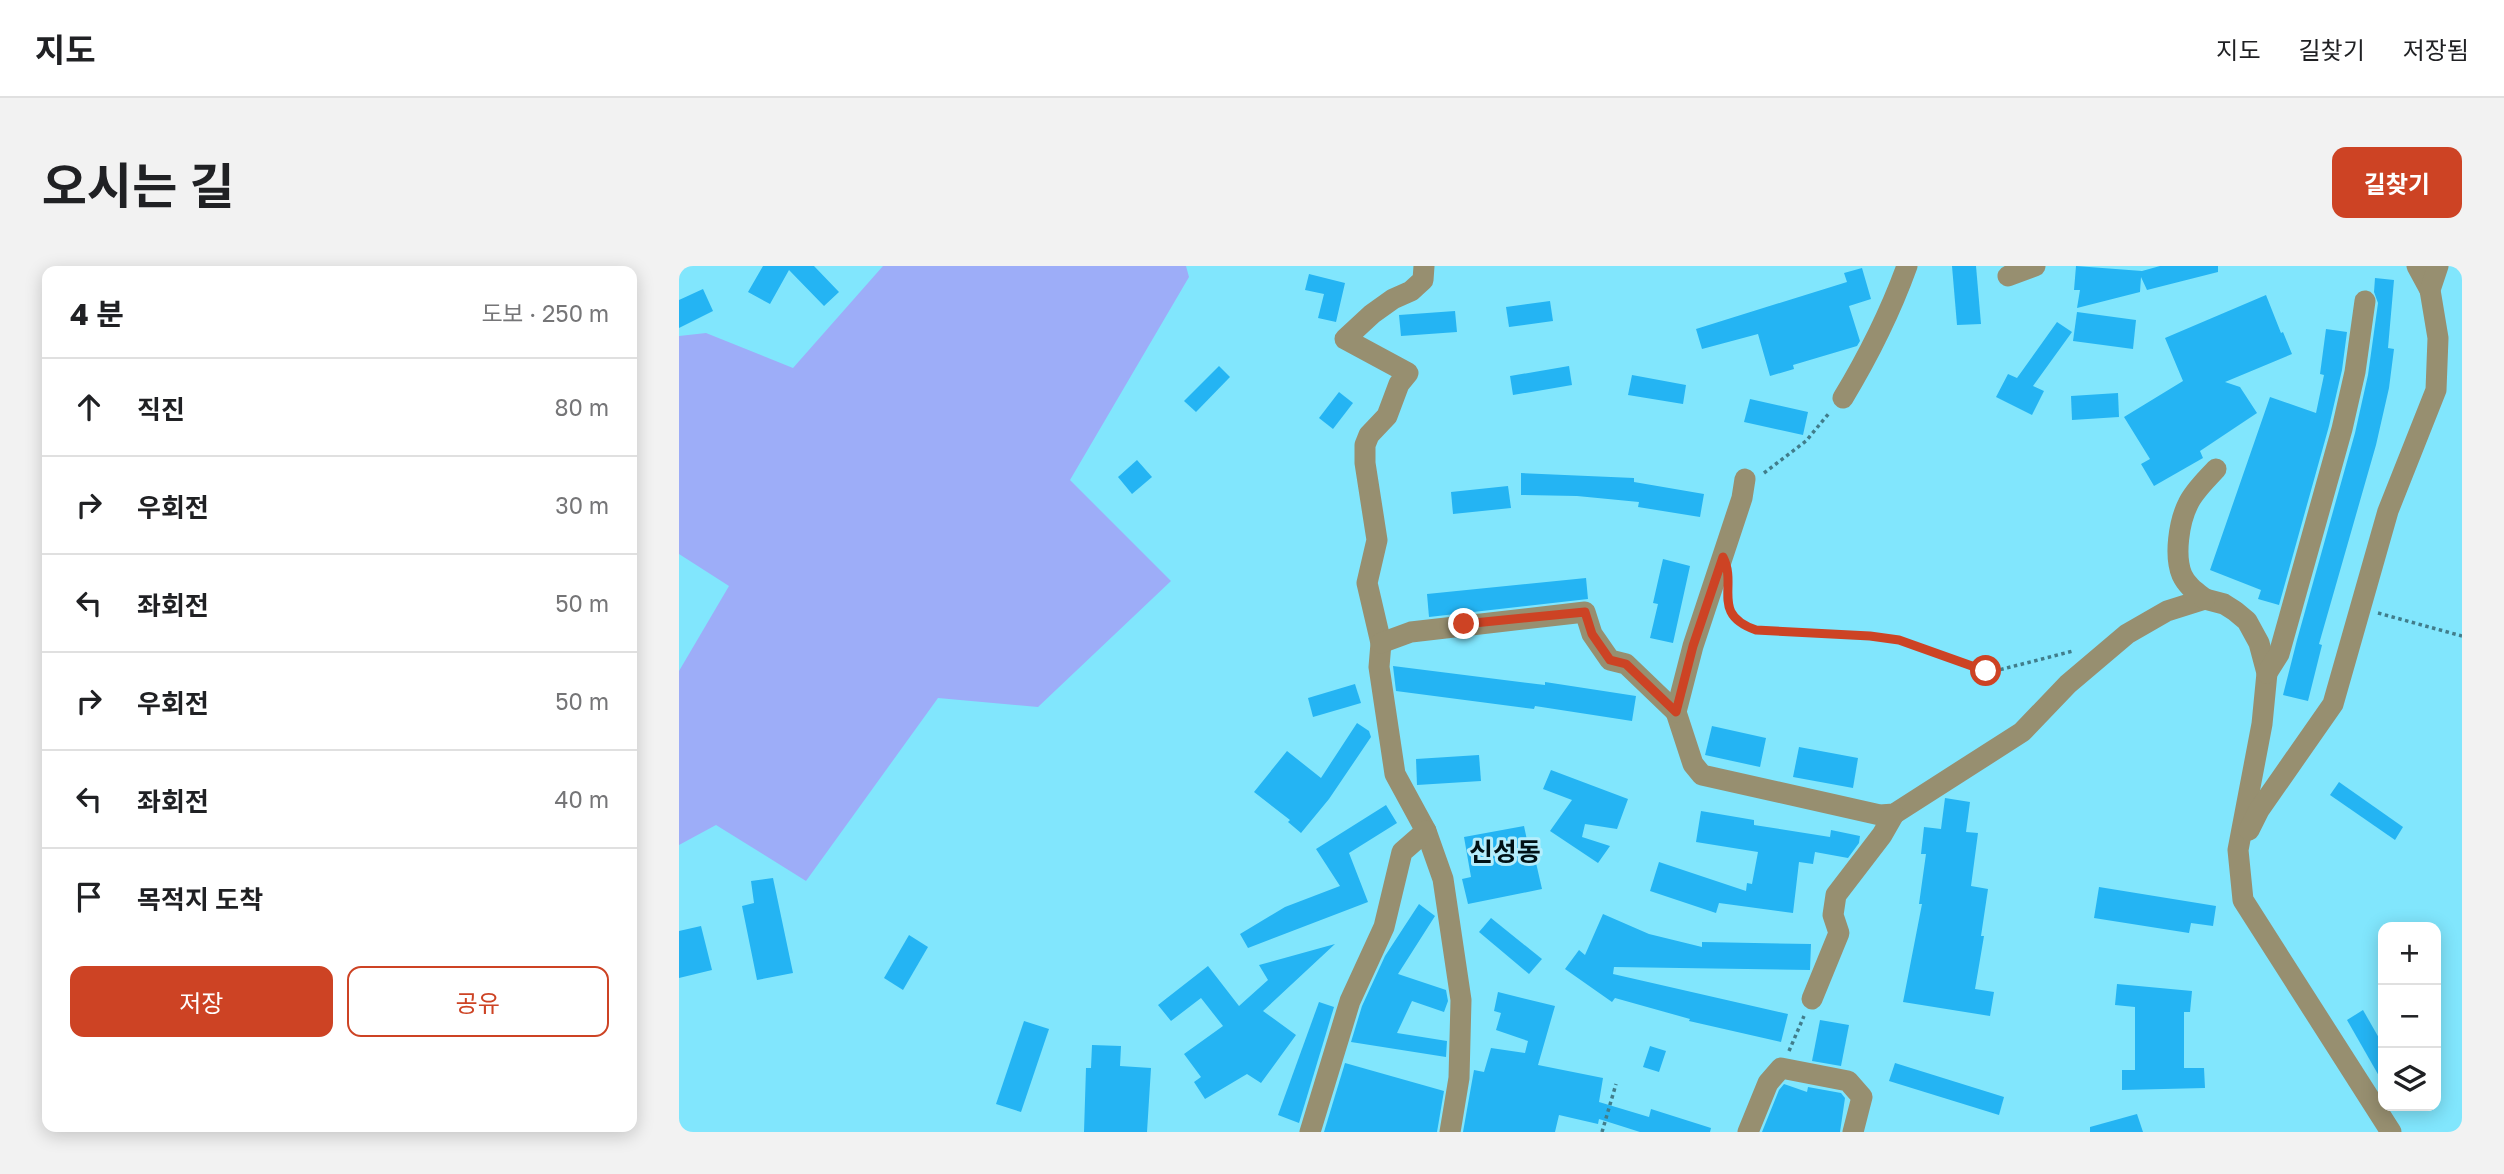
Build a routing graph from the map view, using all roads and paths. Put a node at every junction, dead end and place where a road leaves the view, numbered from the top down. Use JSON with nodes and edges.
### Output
{"nodes":[{"id":1,"x":1424,"y":266,"type":"edge"},
{"id":2,"x":1907,"y":266,"type":"edge"},
{"id":3,"x":2035,"y":266,"type":"edge"},
{"id":4,"x":2417,"y":266,"type":"edge"},
{"id":5,"x":2438,"y":266,"type":"edge"},
{"id":6,"x":2008,"y":276,"type":"dead end"},
{"id":7,"x":2430,"y":289,"type":"junction"},
{"id":8,"x":2365,"y":301,"type":"dead end"},
{"id":9,"x":1843,"y":398,"type":"joint"},
{"id":10,"x":2216,"y":469,"type":"dead end"},
{"id":11,"x":1744,"y":489,"type":"joint"},
{"id":12,"x":2205,"y":599,"type":"junction"},
{"id":13,"x":1727,"y":600,"type":"dead end"},
{"id":14,"x":2359,"y":608,"type":"junction"},
{"id":15,"x":2462,"y":636,"type":"edge"},
{"id":16,"x":1381,"y":643,"type":"junction"},
{"id":17,"x":2103,"y":652,"type":"junction"},
{"id":18,"x":2267,"y":673,"type":"junction"},
{"id":19,"x":1676,"y":712,"type":"junction"},
{"id":20,"x":1894,"y":814,"type":"junction"},
{"id":21,"x":1426,"y":831,"type":"junction"},
{"id":22,"x":2238,"y":850,"type":"junction"},
{"id":23,"x":1812,"y":999,"type":"joint"},
{"id":24,"x":1781,"y":1068,"type":"junction"},
{"id":25,"x":1616,"y":1084,"type":"dead end"},
{"id":26,"x":1310,"y":1132,"type":"edge"},
{"id":27,"x":1450,"y":1132,"type":"edge"},
{"id":28,"x":1602,"y":1132,"type":"edge"},
{"id":29,"x":1748,"y":1132,"type":"edge"},
{"id":30,"x":1853,"y":1132,"type":"edge"},
{"id":31,"x":2391,"y":1132,"type":"edge"}],
"edges":[{"from":1,"to":16,"type":"street"},
{"from":2,"to":9,"type":"street"},
{"from":3,"to":6,"type":"street"},
{"from":4,"to":7,"type":"street"},
{"from":5,"to":7,"type":"street"},
{"from":7,"to":14,"type":"street"},
{"from":8,"to":18,"type":"street"},
{"from":9,"to":11,"type":"path"},
{"from":10,"to":12,"type":"street"},
{"from":11,"to":19,"type":"street"},
{"from":12,"to":17,"type":"street"},
{"from":12,"to":18,"type":"street"},
{"from":13,"to":17,"type":"path"},
{"from":14,"to":15,"type":"path"},
{"from":14,"to":22,"type":"street"},
{"from":16,"to":19,"type":"street"},
{"from":16,"to":21,"type":"street"},
{"from":17,"to":20,"type":"street"},
{"from":18,"to":22,"type":"street"},
{"from":19,"to":20,"type":"street"},
{"from":20,"to":23,"type":"street"},
{"from":21,"to":26,"type":"street"},
{"from":21,"to":27,"type":"street"},
{"from":22,"to":31,"type":"street"},
{"from":23,"to":24,"type":"path"},
{"from":24,"to":29,"type":"street"},
{"from":24,"to":30,"type":"street"},
{"from":25,"to":28,"type":"path"}]}
